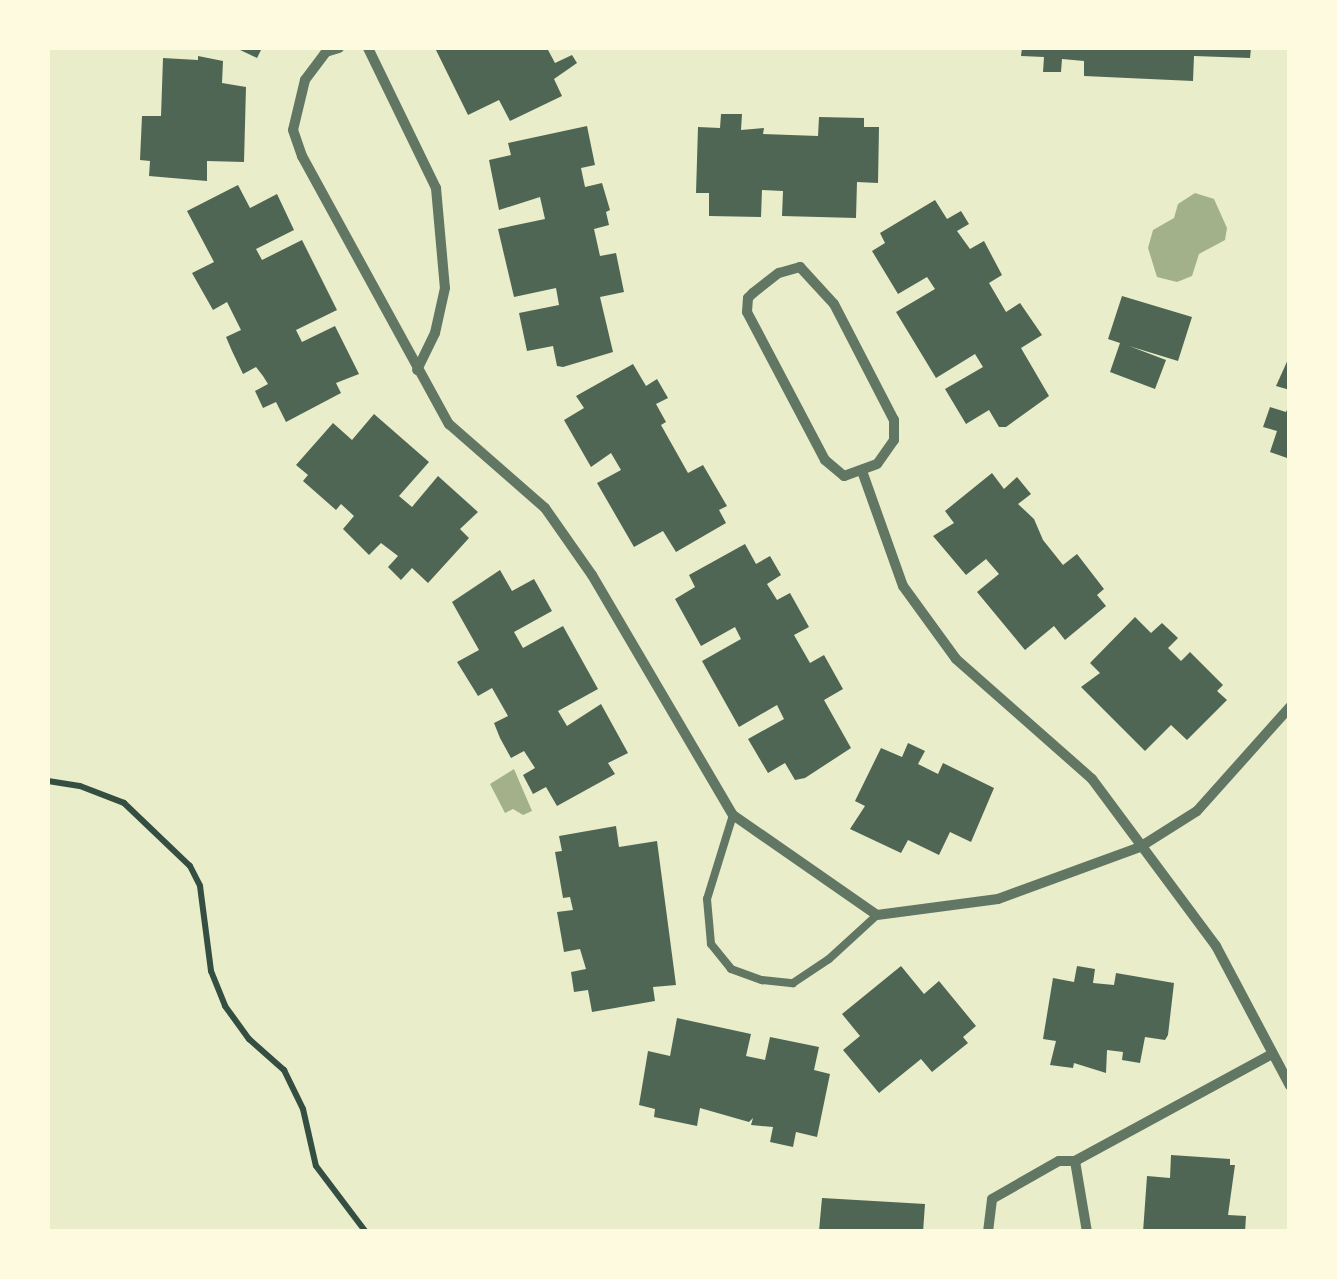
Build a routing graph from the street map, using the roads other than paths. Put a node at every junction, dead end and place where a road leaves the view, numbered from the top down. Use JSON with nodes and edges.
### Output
{"nodes":[{"id":1,"x":339,"y":48,"type":"edge"},
{"id":2,"x":368,"y":48,"type":"edge"},
{"id":3,"x":417,"y":370,"type":"junction"},
{"id":4,"x":862,"y":471,"type":"junction"},
{"id":5,"x":1290,"y":707,"type":"edge"},
{"id":6,"x":734,"y":815,"type":"junction"},
{"id":7,"x":1140,"y":847,"type":"junction"},
{"id":8,"x":877,"y":915,"type":"junction"},
{"id":9,"x":1272,"y":1054,"type":"junction"},
{"id":10,"x":1290,"y":1086,"type":"edge"},
{"id":11,"x":1075,"y":1162,"type":"junction"},
{"id":12,"x":988,"y":1232,"type":"edge"},
{"id":13,"x":1087,"y":1232,"type":"edge"}],
"edges":[{"from":1,"to":3,"type":"street"},
{"from":2,"to":3,"type":"street"},
{"from":3,"to":6,"type":"street"},
{"from":4,"to":4,"type":"street"},
{"from":4,"to":7,"type":"street"},
{"from":5,"to":7,"type":"street"},
{"from":6,"to":8,"type":"street"},
{"from":6,"to":8,"type":"lane"},
{"from":7,"to":8,"type":"street"},
{"from":7,"to":9,"type":"street"},
{"from":9,"to":10,"type":"street"},
{"from":9,"to":11,"type":"street"},
{"from":11,"to":12,"type":"street"},
{"from":11,"to":13,"type":"street"}]}
